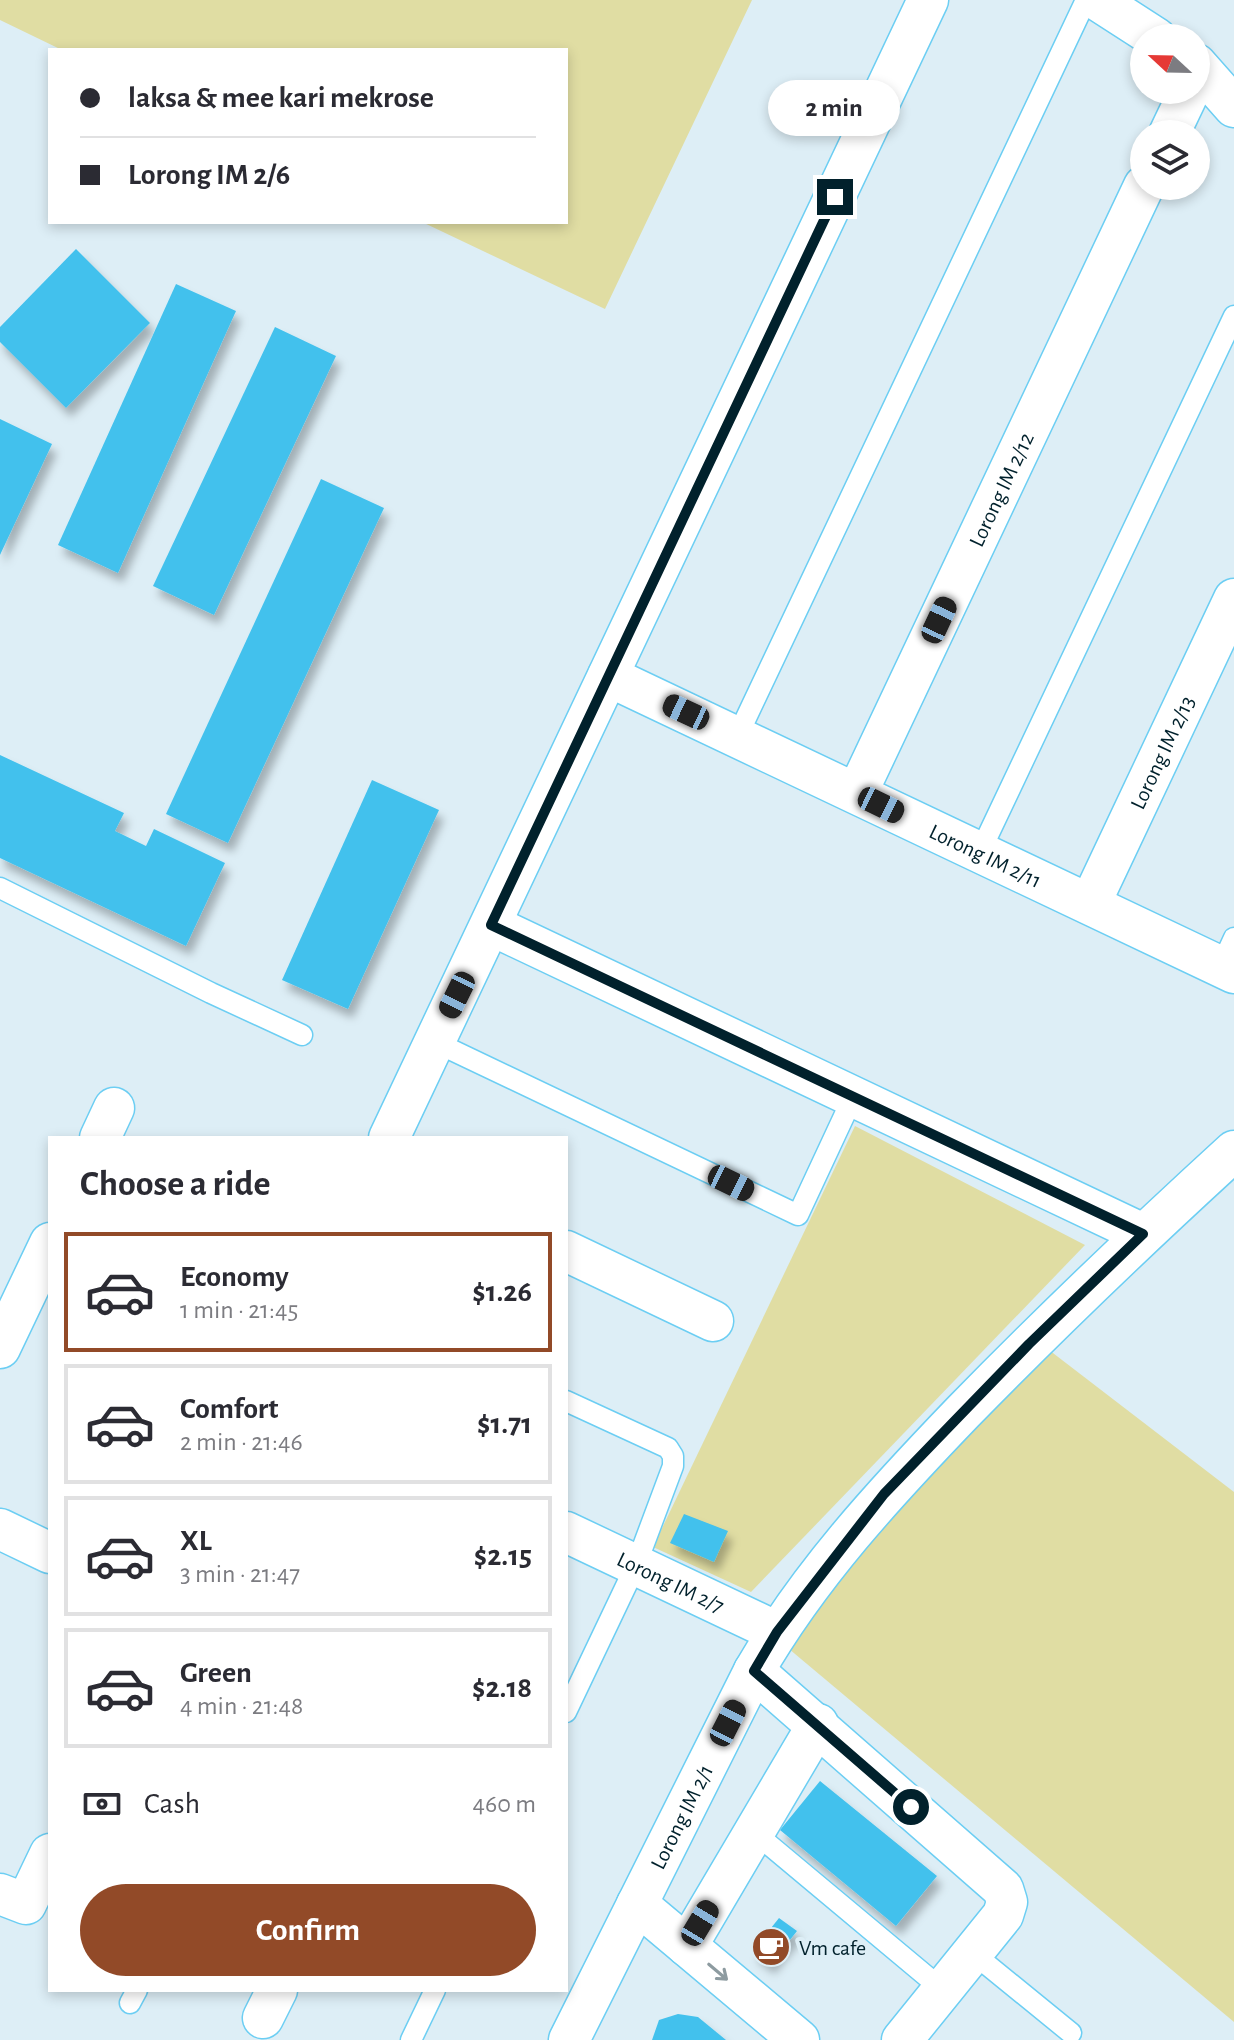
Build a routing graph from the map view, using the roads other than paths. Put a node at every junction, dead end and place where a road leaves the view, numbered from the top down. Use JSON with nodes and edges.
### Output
{"nodes":[{"id":1,"x":928,"y":0,"type":"edge"},
{"id":2,"x":1086,"y":0,"type":"edge"},
{"id":3,"x":1097,"y":0,"type":"edge"},
{"id":4,"x":1134,"y":24,"type":"edge"},
{"id":5,"x":1210,"y":86,"type":"edge"},
{"id":6,"x":1234,"y":107,"type":"edge"},
{"id":7,"x":1137,"y":200,"type":"edge"},
{"id":8,"x":1234,"y":316,"type":"edge"},
{"id":9,"x":1234,"y":599,"type":"edge"},
{"id":10,"x":608,"y":676,"type":"junction"},
{"id":11,"x":737,"y":737,"type":"junction"},
{"id":12,"x":857,"y":793,"type":"junction"},
{"id":13,"x":980,"y":852,"type":"junction"},
{"id":14,"x":0,"y":888,"type":"edge"},
{"id":15,"x":1090,"y":904,"type":"junction"},
{"id":16,"x":491,"y":925,"type":"junction"},
{"id":17,"x":1230,"y":959,"type":"edge"},
{"id":18,"x":302,"y":1035,"type":"dead end"},
{"id":19,"x":435,"y":1042,"type":"junction"},
{"id":20,"x":853,"y":1097,"type":"junction"},
{"id":21,"x":390,"y":1136,"type":"edge"},
{"id":22,"x":1234,"y":1151,"type":"edge"},
{"id":23,"x":1143,"y":1234,"type":"junction"},
{"id":24,"x":48,"y":1247,"type":"edge"},
{"id":25,"x":568,"y":1252,"type":"edge"},
{"id":26,"x":713,"y":1321,"type":"dead end"},
{"id":27,"x":0,"y":1348,"type":"edge"},
{"id":28,"x":568,"y":1402,"type":"edge"},
{"id":29,"x":0,"y":1529,"type":"edge"},
{"id":30,"x":568,"y":1533,"type":"edge"},
{"id":31,"x":48,"y":1552,"type":"edge"},
{"id":32,"x":636,"y":1565,"type":"junction"},
{"id":33,"x":777,"y":1632,"type":"junction"},
{"id":34,"x":754,"y":1671,"type":"junction"},
{"id":35,"x":568,"y":1708,"type":"edge"},
{"id":36,"x":818,"y":1724,"type":"junction"},
{"id":37,"x":755,"y":1833,"type":"junction"},
{"id":38,"x":48,"y":1856,"type":"edge"},
{"id":39,"x":13,"y":1899,"type":"edge"},
{"id":40,"x":637,"y":1904,"type":"junction"},
{"id":41,"x":687,"y":1946,"type":"junction"},
{"id":42,"x":974,"y":1954,"type":"junction"},
{"id":43,"x":943,"y":1990,"type":"junction"},
{"id":44,"x":434,"y":1992,"type":"edge"},
{"id":45,"x":1071,"y":2033,"type":"dead end"},
{"id":46,"x":912,"y":2036,"type":"edge"},
{"id":47,"x":411,"y":2040,"type":"edge"},
{"id":48,"x":569,"y":2040,"type":"edge"},
{"id":49,"x":799,"y":2040,"type":"edge"}],
"edges":[{"from":1,"to":10,"type":"street"},
{"from":2,"to":11,"type":"lane"},
{"from":3,"to":4,"type":"street"},
{"from":5,"to":6,"type":"street"},
{"from":7,"to":12,"type":"street","name":"Lorong IM 2/12"},
{"from":8,"to":13,"type":"lane"},
{"from":9,"to":15,"type":"street","name":"Lorong IM 2/13"},
{"from":10,"to":11,"type":"street","name":"Lorong IM 2/11"},
{"from":10,"to":16,"type":"street"},
{"from":11,"to":12,"type":"street","name":"Lorong IM 2/11"},
{"from":12,"to":13,"type":"street","name":"Lorong IM 2/11"},
{"from":13,"to":15,"type":"street","name":"Lorong IM 2/11"},
{"from":14,"to":18,"type":"lane"},
{"from":15,"to":17,"type":"street","name":"Lorong IM 2/11"},
{"from":16,"to":19,"type":"street"},
{"from":16,"to":20,"type":"street"},
{"from":19,"to":20,"type":"lane"},
{"from":19,"to":21,"type":"street"},
{"from":20,"to":23,"type":"street"},
{"from":22,"to":23,"type":"street","name":"Lorong IM 2/1"},
{"from":23,"to":33,"type":"street","name":"Lorong IM 2/1"},
{"from":24,"to":27,"type":"street"},
{"from":25,"to":26,"type":"street"},
{"from":28,"to":32,"type":"lane"},
{"from":29,"to":31,"type":"street"},
{"from":30,"to":32,"type":"street","name":"Lorong IM 2/7"},
{"from":32,"to":33,"type":"street","name":"Lorong IM 2/7"},
{"from":32,"to":35,"type":"lane"},
{"from":33,"to":34,"type":"street","name":"Lorong IM 2/1"},
{"from":34,"to":36,"type":"street"},
{"from":34,"to":40,"type":"street","name":"Lorong IM 2/1"},
{"from":36,"to":37,"type":"street"},
{"from":36,"to":42,"type":"street"},
{"from":37,"to":41,"type":"street"},
{"from":37,"to":43,"type":"lane"},
{"from":38,"to":39,"type":"street"},
{"from":40,"to":41,"type":"street"},
{"from":40,"to":48,"type":"street","name":"Lorong IM 2/1"},
{"from":41,"to":49,"type":"street","one_way":true},
{"from":42,"to":43,"type":"street"},
{"from":42,"to":45,"type":"lane"},
{"from":43,"to":46,"type":"street"},
{"from":44,"to":47,"type":"lane"}]}
